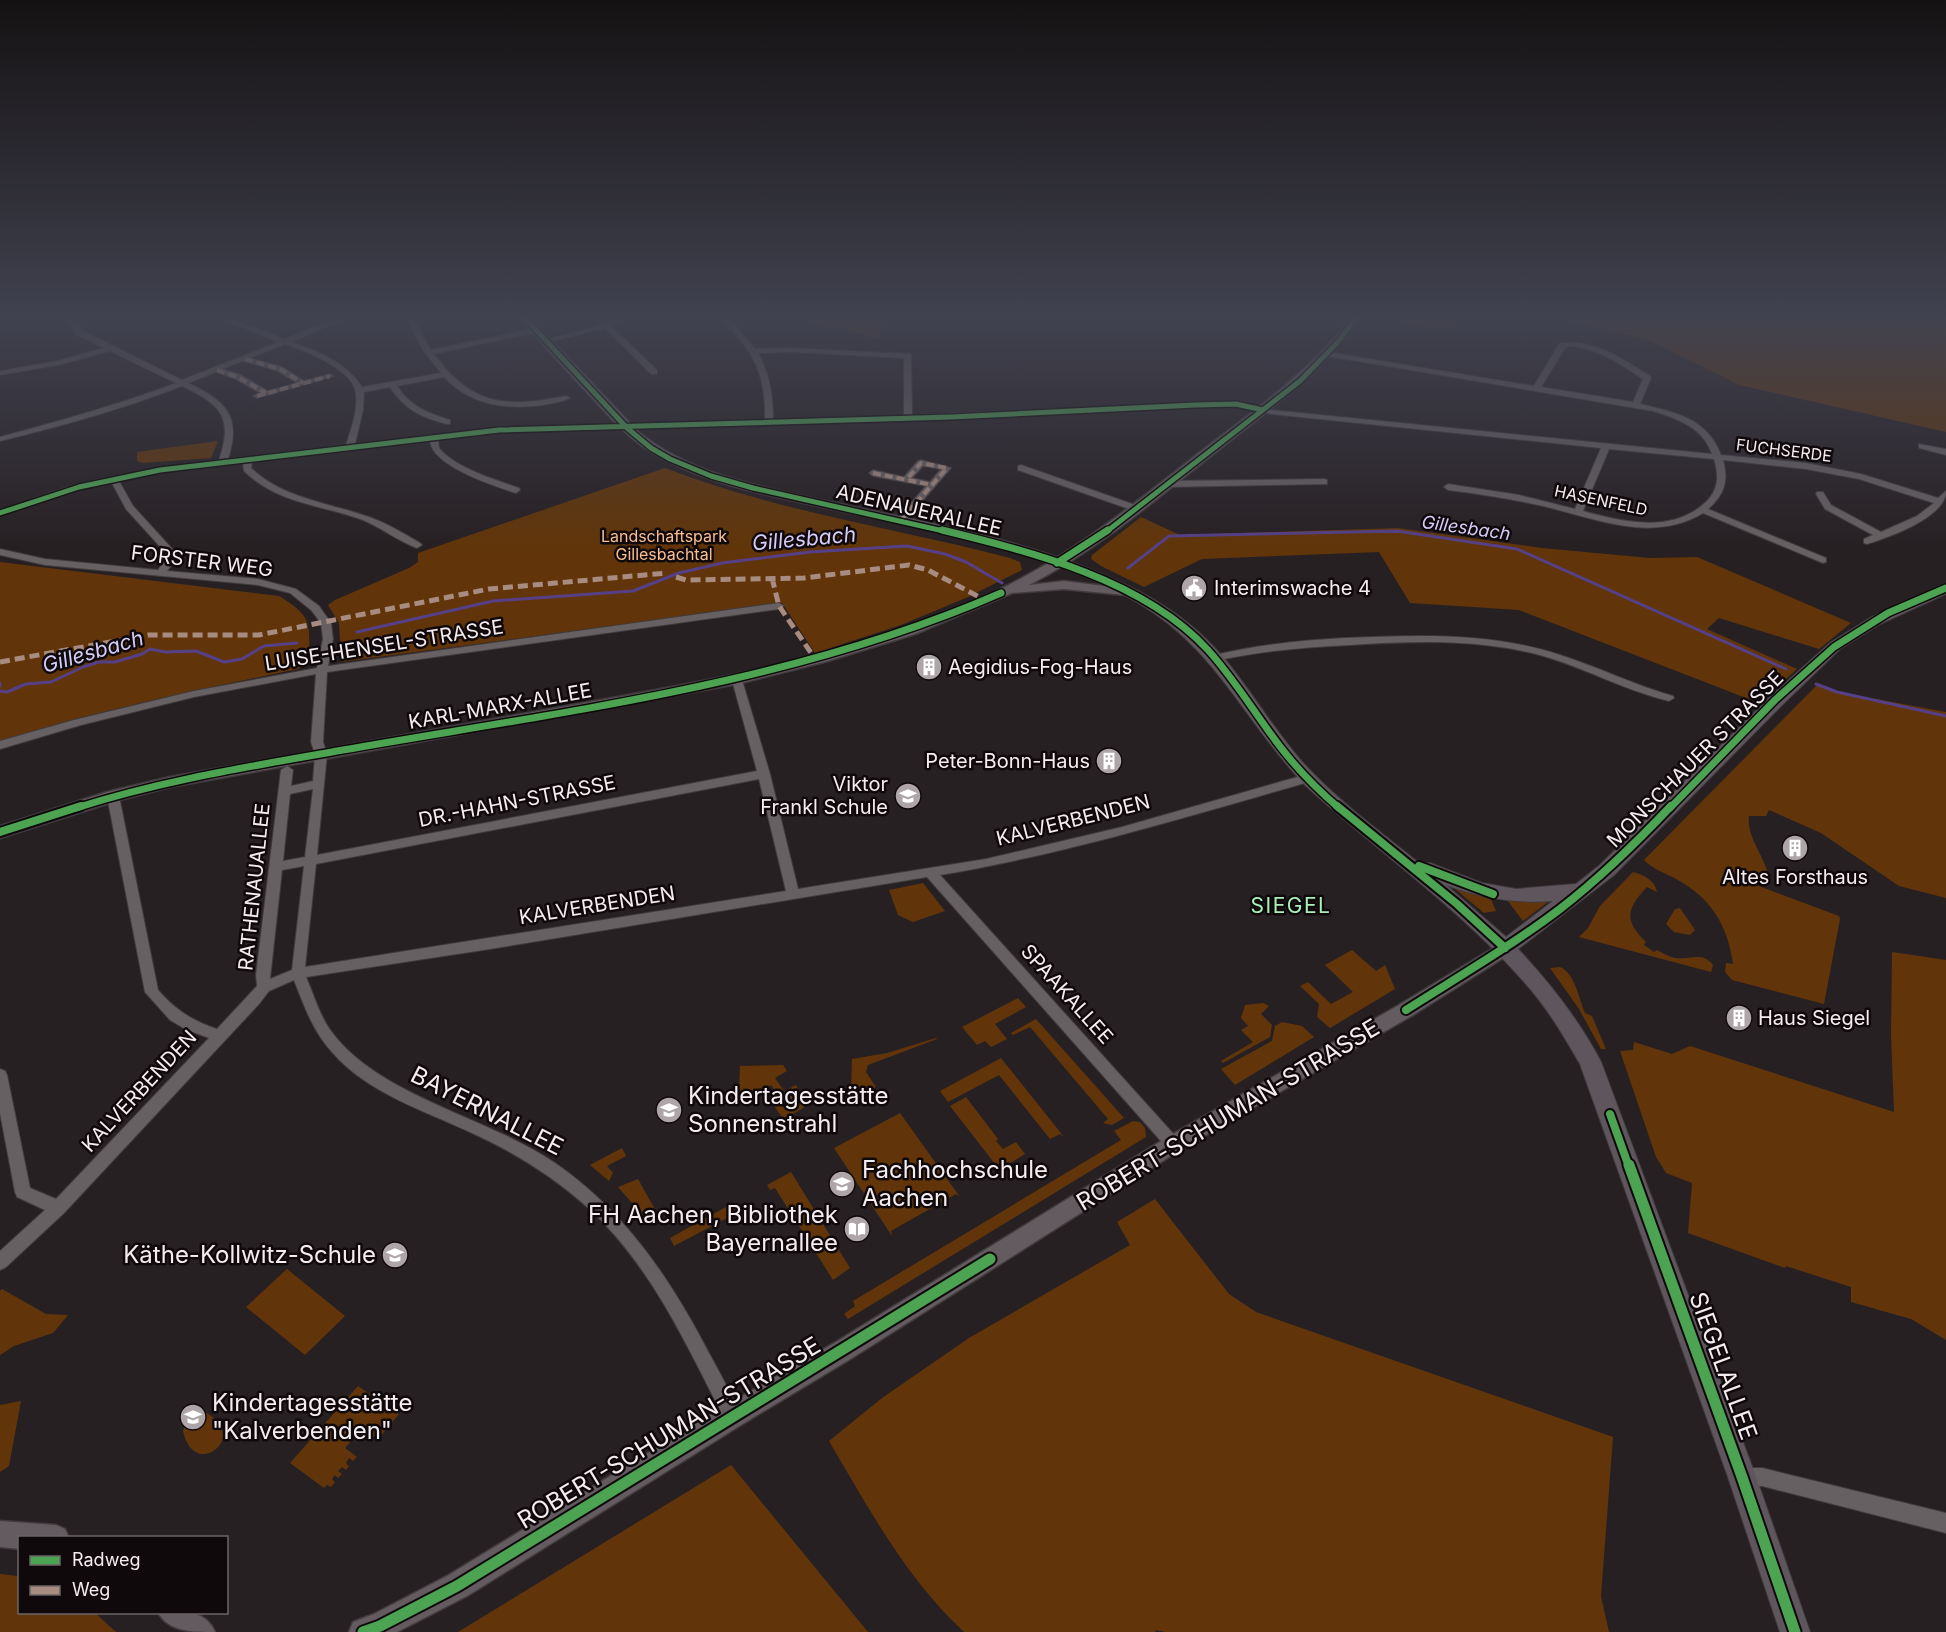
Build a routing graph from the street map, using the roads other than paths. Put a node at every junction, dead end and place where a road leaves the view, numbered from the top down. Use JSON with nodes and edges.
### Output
{"nodes":[{"id":1,"x":151,"y":394,"type":"edge"},
{"id":2,"x":205,"y":394,"type":"edge"},
{"id":3,"x":263,"y":394,"type":"edge"},
{"id":4,"x":360,"y":394,"type":"edge"},
{"id":5,"x":397,"y":394,"type":"edge"},
{"id":6,"x":471,"y":394,"type":"edge"},
{"id":7,"x":595,"y":394,"type":"edge"},
{"id":8,"x":768,"y":394,"type":"edge"},
{"id":9,"x":908,"y":394,"type":"edge"},
{"id":10,"x":1283,"y":394,"type":"edge"},
{"id":11,"x":1572,"y":394,"type":"edge"},
{"id":12,"x":1640,"y":394,"type":"edge"},
{"id":13,"x":257,"y":396,"type":"dead end"},
{"id":14,"x":566,"y":398,"type":"dead end"},
{"id":15,"x":1636,"y":405,"type":"junction"},
{"id":16,"x":1263,"y":410,"type":"junction"},
{"id":17,"x":908,"y":418,"type":"junction"},
{"id":18,"x":447,"y":422,"type":"dead end"},
{"id":19,"x":769,"y":422,"type":"junction"},
{"id":20,"x":624,"y":425,"type":"junction"},
{"id":21,"x":434,"y":438,"type":"junction"},
{"id":22,"x":0,"y":440,"type":"edge"},
{"id":23,"x":1922,"y":446,"type":"dead end"},
{"id":24,"x":1605,"y":447,"type":"junction"},
{"id":25,"x":350,"y":448,"type":"junction"},
{"id":26,"x":1946,"y":452,"type":"edge"},
{"id":27,"x":1717,"y":457,"type":"junction"},
{"id":28,"x":248,"y":459,"type":"junction"},
{"id":29,"x":223,"y":462,"type":"junction"},
{"id":30,"x":1022,"y":468,"type":"dead end"},
{"id":31,"x":873,"y":473,"type":"dead end"},
{"id":32,"x":114,"y":479,"type":"junction"},
{"id":33,"x":906,"y":480,"type":"junction"},
{"id":34,"x":1324,"y":482,"type":"dead end"},
{"id":35,"x":1166,"y":484,"type":"junction"},
{"id":36,"x":932,"y":485,"type":"junction"},
{"id":37,"x":1448,"y":487,"type":"dead end"},
{"id":38,"x":516,"y":490,"type":"dead end"},
{"id":39,"x":1820,"y":494,"type":"dead end"},
{"id":40,"x":1943,"y":498,"type":"edge"},
{"id":41,"x":1135,"y":507,"type":"junction"},
{"id":42,"x":1702,"y":510,"type":"junction"},
{"id":43,"x":1578,"y":511,"type":"junction"},
{"id":44,"x":0,"y":513,"type":"edge"},
{"id":45,"x":900,"y":521,"type":"junction"},
{"id":46,"x":1881,"y":536,"type":"junction"},
{"id":47,"x":1867,"y":541,"type":"dead end"},
{"id":48,"x":417,"y":545,"type":"dead end"},
{"id":49,"x":0,"y":552,"type":"edge"},
{"id":50,"x":1823,"y":560,"type":"dead end"},
{"id":51,"x":1057,"y":563,"type":"junction"},
{"id":52,"x":160,"y":573,"type":"junction"},
{"id":53,"x":1946,"y":588,"type":"edge"},
{"id":54,"x":1129,"y":592,"type":"junction"},
{"id":55,"x":1001,"y":593,"type":"junction"},
{"id":56,"x":779,"y":606,"type":"dead end"},
{"id":57,"x":1215,"y":658,"type":"junction"},
{"id":58,"x":322,"y":670,"type":"junction"},
{"id":59,"x":737,"y":680,"type":"junction"},
{"id":60,"x":1669,"y":698,"type":"dead end"},
{"id":61,"x":0,"y":745,"type":"edge"},
{"id":62,"x":321,"y":754,"type":"junction"},
{"id":63,"x":286,"y":770,"type":"dead end"},
{"id":64,"x":764,"y":774,"type":"junction"},
{"id":65,"x":1308,"y":778,"type":"junction"},
{"id":66,"x":319,"y":784,"type":"junction"},
{"id":67,"x":284,"y":791,"type":"junction"},
{"id":68,"x":112,"y":796,"type":"junction"},
{"id":69,"x":0,"y":832,"type":"edge"},
{"id":70,"x":1402,"y":859,"type":"junction"},
{"id":71,"x":311,"y":860,"type":"junction"},
{"id":72,"x":276,"y":867,"type":"junction"},
{"id":73,"x":930,"y":872,"type":"junction"},
{"id":74,"x":1584,"y":889,"type":"junction"},
{"id":75,"x":793,"y":894,"type":"junction"},
{"id":76,"x":1505,"y":948,"type":"junction"},
{"id":77,"x":298,"y":973,"type":"junction"},
{"id":78,"x":264,"y":987,"type":"junction"},
{"id":79,"x":220,"y":1036,"type":"junction"},
{"id":80,"x":0,"y":1075,"type":"edge"},
{"id":81,"x":1173,"y":1144,"type":"junction"},
{"id":82,"x":58,"y":1208,"type":"junction"},
{"id":83,"x":0,"y":1262,"type":"edge"},
{"id":84,"x":732,"y":1416,"type":"junction"},
{"id":85,"x":1742,"y":1477,"type":"junction"},
{"id":86,"x":1946,"y":1523,"type":"edge"},
{"id":87,"x":0,"y":1534,"type":"edge"},
{"id":88,"x":28,"y":1536,"type":"edge"},
{"id":89,"x":174,"y":1614,"type":"edge"},
{"id":90,"x":201,"y":1632,"type":"edge"},
{"id":91,"x":363,"y":1632,"type":"edge"},
{"id":92,"x":1795,"y":1632,"type":"edge"}],
"edges":[{"from":1,"to":22,"type":"street"},
{"from":2,"to":29,"type":"street"},
{"from":3,"to":13,"type":"street"},
{"from":4,"to":25,"type":"street"},
{"from":5,"to":18,"type":"street"},
{"from":6,"to":14,"type":"street"},
{"from":7,"to":20,"type":"main road","name":"ADENAUERALLEE"},
{"from":8,"to":19,"type":"street"},
{"from":9,"to":17,"type":"street"},
{"from":10,"to":16,"type":"street","name":"KARL-MARX-ALLEE"},
{"from":11,"to":15,"type":"street","name":"HASENFELD"},
{"from":12,"to":15,"type":"street"},
{"from":15,"to":27,"type":"street","name":"HASENFELD"},
{"from":16,"to":17,"type":"street","name":"FUCHSERDE"},
{"from":16,"to":24,"type":"street","name":"FUCHSERDE"},
{"from":16,"to":35,"type":"street","name":"KARL-MARX-ALLEE"},
{"from":17,"to":19,"type":"street","name":"FUCHSERDE"},
{"from":19,"to":20,"type":"street","name":"FUCHSERDE"},
{"from":20,"to":21,"type":"street","name":"FUCHSERDE"},
{"from":20,"to":45,"type":"main road","name":"ADENAUERALLEE"},
{"from":21,"to":25,"type":"street","name":"FUCHSERDE"},
{"from":21,"to":38,"type":"street"},
{"from":23,"to":26,"type":"street"},
{"from":24,"to":27,"type":"street","name":"FUCHSERDE"},
{"from":24,"to":43,"type":"street"},
{"from":25,"to":28,"type":"street","name":"FUCHSERDE"},
{"from":27,"to":40,"type":"street","name":"FUCHSERDE"},
{"from":27,"to":42,"type":"street","name":"HASENFELD"},
{"from":28,"to":29,"type":"street","name":"FUCHSERDE"},
{"from":28,"to":48,"type":"street"},
{"from":29,"to":32,"type":"street","name":"FUCHSERDE"},
{"from":30,"to":41,"type":"street"},
{"from":31,"to":33,"type":"street"},
{"from":32,"to":44,"type":"street","name":"FUCHSERDE"},
{"from":32,"to":52,"type":"street"},
{"from":33,"to":36,"type":"street"},
{"from":33,"to":36,"type":"street","name":"ADENAUERALLEE"},
{"from":34,"to":35,"type":"street"},
{"from":35,"to":41,"type":"street","name":"KARL-MARX-ALLEE"},
{"from":36,"to":45,"type":"street","name":"ADENAUERALLEE"},
{"from":37,"to":43,"type":"street","name":"HASENFELD"},
{"from":39,"to":46,"type":"street","name":"FUCHSERDE"},
{"from":40,"to":46,"type":"street","name":"FUCHSERDE"},
{"from":41,"to":51,"type":"street","name":"KARL-MARX-ALLEE"},
{"from":42,"to":43,"type":"street","name":"HASENFELD"},
{"from":42,"to":50,"type":"street"},
{"from":45,"to":51,"type":"main road","name":"ADENAUERALLEE"},
{"from":46,"to":47,"type":"street","name":"FUCHSERDE"},
{"from":49,"to":52,"type":"street","name":"FORSTER WEG"},
{"from":51,"to":54,"type":"main road","name":"ADENAUERALLEE"},
{"from":51,"to":55,"type":"street","name":"KARL-MARX-ALLEE"},
{"from":52,"to":58,"type":"street","name":"FORSTER WEG"},
{"from":53,"to":74,"type":"main road","name":"MONSCHAUER STRASSE"},
{"from":54,"to":55,"type":"street"},
{"from":54,"to":57,"type":"main road","name":"ADENAUERALLEE"},
{"from":55,"to":59,"type":"street","name":"KARL-MARX-ALLEE"},
{"from":56,"to":58,"type":"street","name":"LUISE-HENSEL-STRASSE"},
{"from":57,"to":60,"type":"street"},
{"from":57,"to":65,"type":"main road","name":"ADENAUERALLEE"},
{"from":58,"to":61,"type":"street","name":"LUISE-HENSEL-STRASSE"},
{"from":58,"to":62,"type":"street","name":"FORSTER WEG"},
{"from":59,"to":62,"type":"street","name":"KARL-MARX-ALLEE"},
{"from":59,"to":64,"type":"street"},
{"from":62,"to":66,"type":"street"},
{"from":62,"to":68,"type":"street","name":"KARL-MARX-ALLEE"},
{"from":63,"to":67,"type":"street","name":"RATHENAUALLEE"},
{"from":64,"to":71,"type":"street","name":"DR.-HAHN-STRASSE"},
{"from":64,"to":75,"type":"street"},
{"from":65,"to":70,"type":"main road","name":"ADENAUERALLEE"},
{"from":65,"to":73,"type":"street","name":"KALVERBENDEN"},
{"from":66,"to":67,"type":"street","name":"RATHENAUALLEE"},
{"from":66,"to":71,"type":"street"},
{"from":67,"to":72,"type":"street","name":"RATHENAUALLEE"},
{"from":68,"to":69,"type":"street","name":"KARL-MARX-ALLEE"},
{"from":68,"to":79,"type":"street"},
{"from":70,"to":74,"type":"main road"},
{"from":70,"to":76,"type":"main road","name":"ADENAUERALLEE"},
{"from":71,"to":72,"type":"street","name":"DR.-HAHN-STRASSE"},
{"from":71,"to":77,"type":"street"},
{"from":72,"to":78,"type":"street","name":"RATHENAUALLEE"},
{"from":73,"to":75,"type":"street","name":"KALVERBENDEN"},
{"from":73,"to":81,"type":"street","name":"SPAAKALLEE"},
{"from":74,"to":76,"type":"main road","name":"MONSCHAUER STRASSE"},
{"from":75,"to":77,"type":"street","name":"KALVERBENDEN"},
{"from":76,"to":81,"type":"street","name":"ROBERT-SCHUMAN-STRASSE"},
{"from":76,"to":85,"type":"main road","name":"SIEGELALLEE"},
{"from":77,"to":78,"type":"street","name":"KALVERBENDEN"},
{"from":77,"to":84,"type":"street","name":"BAYERNALLEE"},
{"from":78,"to":79,"type":"street","name":"KALVERBENDEN"},
{"from":79,"to":82,"type":"street","name":"KALVERBENDEN"},
{"from":80,"to":82,"type":"street"},
{"from":81,"to":84,"type":"street","name":"ROBERT-SCHUMAN-STRASSE"},
{"from":82,"to":83,"type":"street","name":"KALVERBENDEN"},
{"from":84,"to":91,"type":"street","name":"ROBERT-SCHUMAN-STRASSE"},
{"from":85,"to":86,"type":"street"},
{"from":85,"to":92,"type":"main road","name":"SIEGELALLEE"},
{"from":87,"to":88,"type":"street"},
{"from":89,"to":90,"type":"street"}]}
